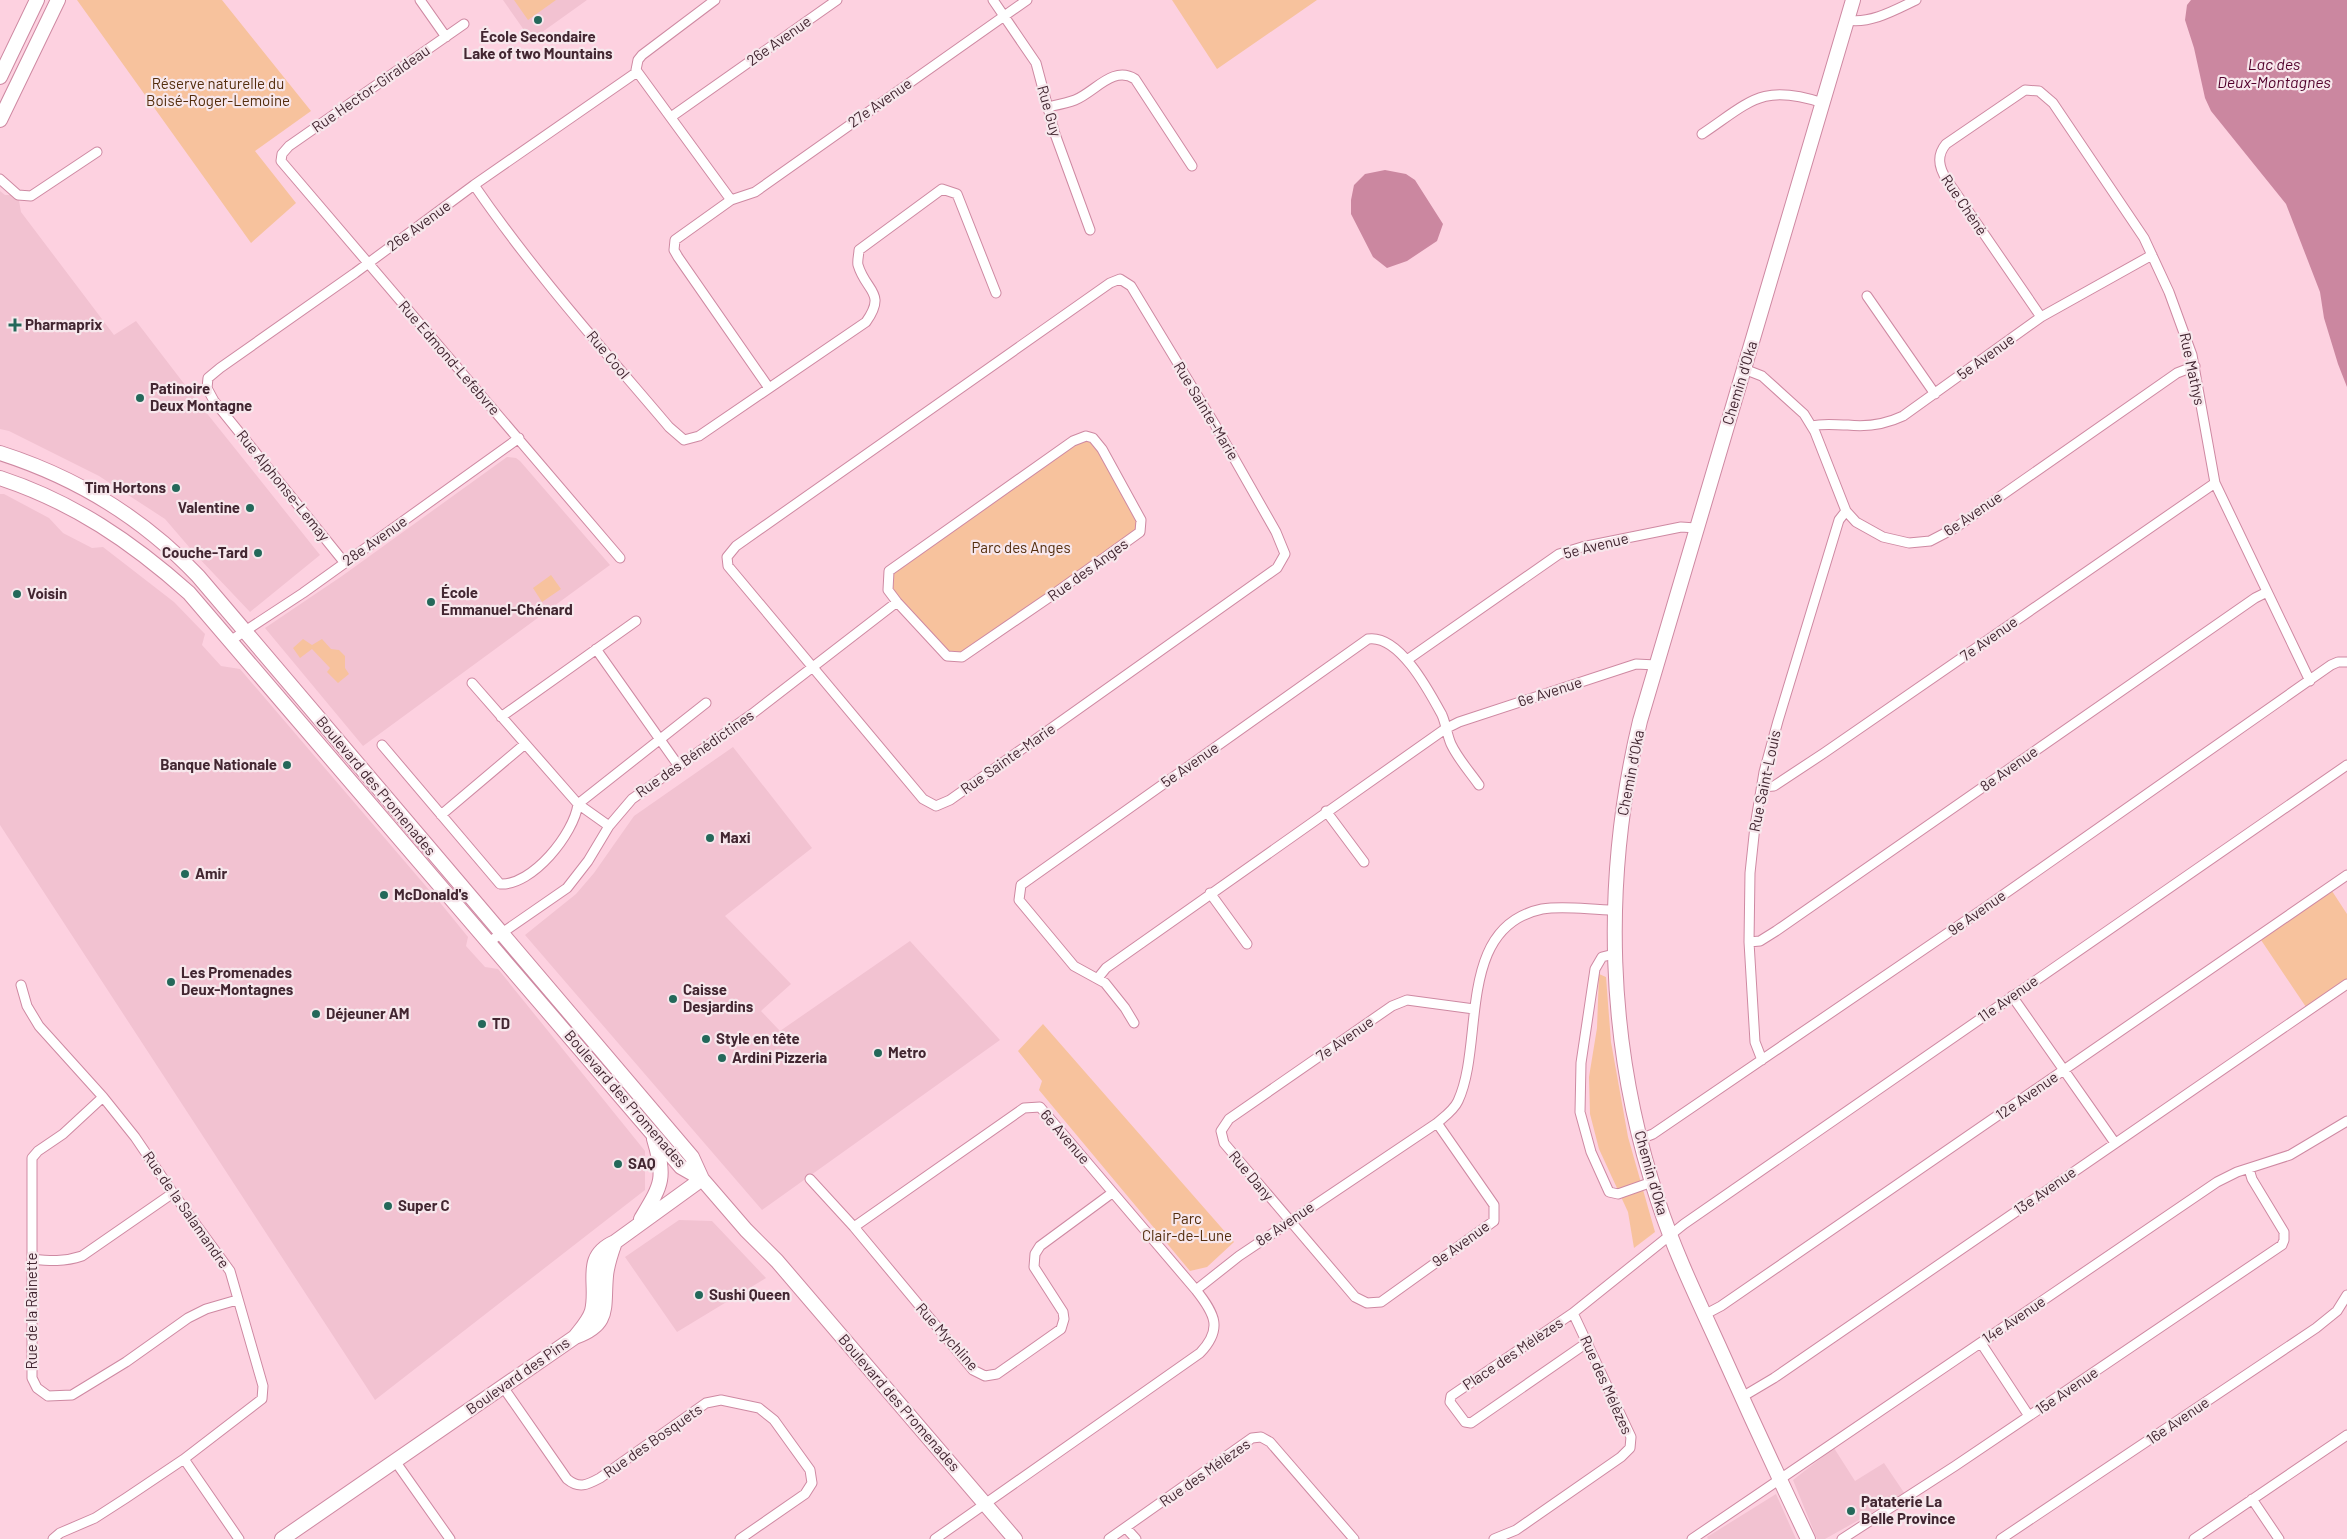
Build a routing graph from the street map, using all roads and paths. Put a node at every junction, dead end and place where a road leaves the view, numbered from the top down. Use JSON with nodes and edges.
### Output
{"nodes":[{"id":1,"x":37,"y":0,"type":"edge"},
{"id":2,"x":58,"y":0,"type":"edge"},
{"id":3,"x":420,"y":0,"type":"edge"},
{"id":4,"x":715,"y":0,"type":"edge"},
{"id":5,"x":837,"y":0,"type":"edge"},
{"id":6,"x":993,"y":0,"type":"edge"},
{"id":7,"x":1027,"y":0,"type":"edge"},
{"id":8,"x":1853,"y":0,"type":"edge"},
{"id":9,"x":1916,"y":0,"type":"edge"},
{"id":10,"x":1004,"y":16,"type":"junction"},
{"id":11,"x":1847,"y":20,"type":"junction"},
{"id":12,"x":464,"y":24,"type":"dead end"},
{"id":13,"x":446,"y":37,"type":"junction"},
{"id":14,"x":637,"y":72,"type":"junction"},
{"id":15,"x":0,"y":77,"type":"edge"},
{"id":16,"x":2026,"y":90,"type":"joint"},
{"id":17,"x":1823,"y":103,"type":"junction"},
{"id":18,"x":1048,"y":107,"type":"junction"},
{"id":19,"x":671,"y":117,"type":"junction"},
{"id":20,"x":0,"y":120,"type":"edge"},
{"id":21,"x":1702,"y":134,"type":"dead end"},
{"id":22,"x":97,"y":152,"type":"dead end"},
{"id":23,"x":281,"y":156,"type":"joint"},
{"id":24,"x":1192,"y":166,"type":"dead end"},
{"id":25,"x":0,"y":180,"type":"edge"},
{"id":26,"x":474,"y":185,"type":"junction"},
{"id":27,"x":731,"y":200,"type":"junction"},
{"id":28,"x":1090,"y":230,"type":"dead end"},
{"id":29,"x":2152,"y":255,"type":"junction"},
{"id":30,"x":368,"y":263,"type":"junction"},
{"id":31,"x":996,"y":293,"type":"dead end"},
{"id":32,"x":1867,"y":296,"type":"dead end"},
{"id":33,"x":2041,"y":317,"type":"junction"},
{"id":34,"x":2195,"y":366,"type":"junction"},
{"id":35,"x":1744,"y":369,"type":"junction"},
{"id":36,"x":207,"y":384,"type":"joint"},
{"id":37,"x":769,"y":388,"type":"junction"},
{"id":38,"x":1935,"y":394,"type":"junction"},
{"id":39,"x":1812,"y":426,"type":"junction"},
{"id":40,"x":519,"y":438,"type":"junction"},
{"id":41,"x":0,"y":453,"type":"edge"},
{"id":42,"x":0,"y":478,"type":"edge"},
{"id":43,"x":2215,"y":483,"type":"junction"},
{"id":44,"x":1846,"y":511,"type":"junction"},
{"id":45,"x":1696,"y":528,"type":"junction"},
{"id":46,"x":620,"y":558,"type":"dead end"},
{"id":47,"x":344,"y":562,"type":"junction"},
{"id":48,"x":2267,"y":592,"type":"junction"},
{"id":49,"x":896,"y":602,"type":"junction"},
{"id":50,"x":636,"y":621,"type":"dead end"},
{"id":51,"x":246,"y":632,"type":"junction"},
{"id":52,"x":230,"y":641,"type":"junction"},
{"id":53,"x":596,"y":650,"type":"junction"},
{"id":54,"x":1408,"y":660,"type":"junction"},
{"id":55,"x":2347,"y":662,"type":"edge"},
{"id":56,"x":1656,"y":665,"type":"junction"},
{"id":57,"x":813,"y":668,"type":"junction"},
{"id":58,"x":2310,"y":680,"type":"junction"},
{"id":59,"x":472,"y":683,"type":"dead end"},
{"id":60,"x":706,"y":703,"type":"dead end"},
{"id":61,"x":501,"y":717,"type":"junction"},
{"id":62,"x":1446,"y":729,"type":"junction"},
{"id":63,"x":661,"y":739,"type":"junction"},
{"id":64,"x":525,"y":744,"type":"junction"},
{"id":65,"x":382,"y":745,"type":"dead end"},
{"id":66,"x":678,"y":765,"type":"junction"},
{"id":67,"x":2347,"y":765,"type":"edge"},
{"id":68,"x":1479,"y":786,"type":"dead end"},
{"id":69,"x":1762,"y":787,"type":"junction"},
{"id":70,"x":578,"y":804,"type":"junction"},
{"id":71,"x":1326,"y":812,"type":"junction"},
{"id":72,"x":441,"y":815,"type":"junction"},
{"id":73,"x":609,"y":826,"type":"junction"},
{"id":74,"x":1364,"y":862,"type":"dead end"},
{"id":75,"x":2347,"y":875,"type":"edge"},
{"id":76,"x":1210,"y":893,"type":"junction"},
{"id":77,"x":1614,"y":910,"type":"junction"},
{"id":78,"x":502,"y":934,"type":"junction"},
{"id":79,"x":489,"y":942,"type":"junction"},
{"id":80,"x":1749,"y":942,"type":"junction"},
{"id":81,"x":1247,"y":944,"type":"dead end"},
{"id":82,"x":1614,"y":954,"type":"junction"},
{"id":83,"x":1098,"y":978,"type":"junction"},
{"id":84,"x":2347,"y":984,"type":"edge"},
{"id":85,"x":21,"y":985,"type":"dead end"},
{"id":86,"x":2012,"y":996,"type":"junction"},
{"id":87,"x":1474,"y":1009,"type":"junction"},
{"id":88,"x":1134,"y":1023,"type":"dead end"},
{"id":89,"x":1762,"y":1060,"type":"junction"},
{"id":90,"x":2064,"y":1070,"type":"junction"},
{"id":91,"x":103,"y":1097,"type":"junction"},
{"id":92,"x":1229,"y":1119,"type":"joint"},
{"id":93,"x":2347,"y":1121,"type":"edge"},
{"id":94,"x":1437,"y":1123,"type":"junction"},
{"id":95,"x":652,"y":1133,"type":"junction"},
{"id":96,"x":1640,"y":1139,"type":"junction"},
{"id":97,"x":2115,"y":1143,"type":"junction"},
{"id":98,"x":2249,"y":1169,"type":"junction"},
{"id":99,"x":702,"y":1179,"type":"junction"},
{"id":100,"x":810,"y":1179,"type":"dead end"},
{"id":101,"x":1652,"y":1182,"type":"junction"},
{"id":102,"x":173,"y":1193,"type":"junction"},
{"id":103,"x":1112,"y":1193,"type":"junction"},
{"id":104,"x":1289,"y":1221,"type":"junction"},
{"id":105,"x":636,"y":1226,"type":"junction"},
{"id":106,"x":854,"y":1226,"type":"junction"},
{"id":107,"x":1670,"y":1235,"type":"junction"},
{"id":108,"x":32,"y":1259,"type":"junction"},
{"id":109,"x":1196,"y":1290,"type":"junction"},
{"id":110,"x":2347,"y":1294,"type":"edge"},
{"id":111,"x":1356,"y":1297,"type":"joint"},
{"id":112,"x":237,"y":1300,"type":"junction"},
{"id":113,"x":1573,"y":1313,"type":"junction"},
{"id":114,"x":1704,"y":1314,"type":"junction"},
{"id":115,"x":1588,"y":1342,"type":"junction"},
{"id":116,"x":1981,"y":1343,"type":"junction"},
{"id":117,"x":503,"y":1387,"type":"junction"},
{"id":118,"x":1742,"y":1397,"type":"junction"},
{"id":119,"x":2029,"y":1416,"type":"junction"},
{"id":120,"x":2347,"y":1435,"type":"edge"},
{"id":121,"x":184,"y":1459,"type":"junction"},
{"id":122,"x":395,"y":1461,"type":"junction"},
{"id":123,"x":1780,"y":1479,"type":"junction"},
{"id":124,"x":2252,"y":1499,"type":"junction"},
{"id":125,"x":985,"y":1504,"type":"junction"},
{"id":126,"x":1126,"y":1528,"type":"junction"},
{"id":127,"x":53,"y":1539,"type":"edge"},
{"id":128,"x":239,"y":1539,"type":"edge"},
{"id":129,"x":282,"y":1539,"type":"edge"},
{"id":130,"x":450,"y":1539,"type":"edge"},
{"id":131,"x":740,"y":1539,"type":"edge"},
{"id":132,"x":935,"y":1539,"type":"edge"},
{"id":133,"x":1015,"y":1539,"type":"edge"},
{"id":134,"x":1109,"y":1539,"type":"edge"},
{"id":135,"x":1136,"y":1539,"type":"edge"},
{"id":136,"x":1354,"y":1539,"type":"edge"},
{"id":137,"x":1494,"y":1539,"type":"edge"},
{"id":138,"x":1692,"y":1539,"type":"edge"},
{"id":139,"x":1808,"y":1539,"type":"edge"},
{"id":140,"x":1842,"y":1539,"type":"edge"},
{"id":141,"x":2001,"y":1539,"type":"edge"},
{"id":142,"x":2194,"y":1539,"type":"edge"},
{"id":143,"x":2279,"y":1539,"type":"edge"}],
"edges":[{"from":1,"to":15,"type":"street"},
{"from":2,"to":20,"type":"street"},
{"from":3,"to":13,"type":"street"},
{"from":4,"to":14,"type":"street"},
{"from":5,"to":19,"type":"street","name":"26e Avenue"},
{"from":6,"to":10,"type":"street","name":"Rue Guy"},
{"from":7,"to":10,"type":"street","name":"27e Avenue"},
{"from":8,"to":11,"type":"street","name":"Chemin d'Oka"},
{"from":9,"to":11,"type":"street"},
{"from":10,"to":18,"type":"street","name":"Rue Guy"},
{"from":10,"to":27,"type":"street","name":"27e Avenue"},
{"from":11,"to":17,"type":"street","name":"Chemin d'Oka"},
{"from":12,"to":13,"type":"street","name":"Rue Hector-Giraldeau"},
{"from":13,"to":23,"type":"street","name":"Rue Hector-Giraldeau"},
{"from":14,"to":19,"type":"street"},
{"from":14,"to":26,"type":"street","name":"26e Avenue"},
{"from":16,"to":29,"type":"street","name":"Rue Mathys"},
{"from":16,"to":33,"type":"street","name":"Rue Chéné"},
{"from":17,"to":21,"type":"street"},
{"from":17,"to":35,"type":"street","name":"Chemin d'Oka"},
{"from":18,"to":24,"type":"street"},
{"from":18,"to":28,"type":"street","name":"Rue Guy"},
{"from":19,"to":27,"type":"street"},
{"from":22,"to":25,"type":"street"},
{"from":23,"to":30,"type":"street","name":"Rue Edmond-Lefebvre"},
{"from":26,"to":30,"type":"street","name":"26e Avenue"},
{"from":26,"to":37,"type":"street","name":"Rue Cool"},
{"from":27,"to":37,"type":"street","name":"27e Avenue"},
{"from":29,"to":33,"type":"street","name":"5e Avenue"},
{"from":29,"to":34,"type":"street","name":"Rue Mathys"},
{"from":30,"to":36,"type":"street","name":"26e Avenue"},
{"from":30,"to":40,"type":"street","name":"Rue Edmond-Lefebvre"},
{"from":31,"to":37,"type":"street"},
{"from":32,"to":38,"type":"street"},
{"from":33,"to":38,"type":"street","name":"5e Avenue"},
{"from":34,"to":43,"type":"street","name":"Rue Mathys"},
{"from":34,"to":44,"type":"street","name":"6e Avenue"},
{"from":35,"to":39,"type":"street","name":"6e Avenue"},
{"from":35,"to":45,"type":"street","name":"Chemin d'Oka"},
{"from":36,"to":47,"type":"street","name":"Rue Alphonse-Lemay"},
{"from":38,"to":39,"type":"street","name":"5e Avenue"},
{"from":39,"to":44,"type":"street","name":"6e Avenue"},
{"from":40,"to":46,"type":"street","name":"Rue Edmond-Lefebvre"},
{"from":40,"to":47,"type":"street","name":"28e Avenue"},
{"from":41,"to":51,"type":"street","name":"Boulevard des Promenades"},
{"from":42,"to":52,"type":"street","name":"Boulevard des Promenades"},
{"from":43,"to":48,"type":"street","name":"Rue Mathys"},
{"from":43,"to":69,"type":"street","name":"7e Avenue"},
{"from":44,"to":69,"type":"street","name":"Rue Saint-Louis"},
{"from":45,"to":54,"type":"street","name":"5e Avenue"},
{"from":45,"to":56,"type":"street","name":"Chemin d'Oka"},
{"from":47,"to":51,"type":"street","name":"28e Avenue"},
{"from":48,"to":58,"type":"street","name":"Rue Mathys"},
{"from":48,"to":80,"type":"street","name":"8e Avenue"},
{"from":49,"to":49,"type":"street","name":"Rue des Anges"},
{"from":49,"to":57,"type":"street","name":"Rue des Bénédictines"},
{"from":50,"to":53,"type":"street"},
{"from":51,"to":52,"type":"street","name":"28e Avenue"},
{"from":51,"to":78,"type":"street","name":"Boulevard des Promenades"},
{"from":52,"to":79,"type":"street","name":"Boulevard des Promenades"},
{"from":53,"to":61,"type":"street"},
{"from":53,"to":63,"type":"street"},
{"from":54,"to":62,"type":"street","name":"5e Avenue"},
{"from":54,"to":83,"type":"street","name":"5e Avenue"},
{"from":55,"to":58,"type":"street","name":"9e Avenue"},
{"from":56,"to":62,"type":"street","name":"6e Avenue"},
{"from":56,"to":77,"type":"street","name":"Chemin d'Oka"},
{"from":57,"to":57,"type":"street","name":"Rue Sainte-Marie"},
{"from":57,"to":66,"type":"street","name":"Rue des Bénédictines"},
{"from":58,"to":89,"type":"street","name":"9e Avenue"},
{"from":59,"to":61,"type":"street"},
{"from":60,"to":63,"type":"street"},
{"from":61,"to":64,"type":"street"},
{"from":62,"to":68,"type":"street"},
{"from":62,"to":71,"type":"street","name":"6e Avenue"},
{"from":63,"to":66,"type":"street"},
{"from":63,"to":70,"type":"street"},
{"from":64,"to":70,"type":"street"},
{"from":64,"to":72,"type":"street"},
{"from":65,"to":72,"type":"street"},
{"from":66,"to":73,"type":"street","name":"Rue des Bénédictines"},
{"from":67,"to":86,"type":"street","name":"11e Avenue"},
{"from":69,"to":80,"type":"street","name":"Rue Saint-Louis"},
{"from":70,"to":72,"type":"street"},
{"from":70,"to":73,"type":"street"},
{"from":71,"to":74,"type":"street"},
{"from":71,"to":76,"type":"street","name":"6e Avenue"},
{"from":73,"to":78,"type":"street","name":"Rue des Bénédictines"},
{"from":75,"to":90,"type":"street","name":"12e Avenue"},
{"from":76,"to":81,"type":"street"},
{"from":76,"to":83,"type":"street","name":"6e Avenue"},
{"from":77,"to":82,"type":"street","name":"Chemin d'Oka"},
{"from":77,"to":87,"type":"street","name":"8e Avenue"},
{"from":78,"to":79,"type":"street","name":"Rue des Bénédictines"},
{"from":78,"to":99,"type":"street","name":"Boulevard des Promenades"},
{"from":79,"to":95,"type":"street","name":"Boulevard des Promenades"},
{"from":80,"to":89,"type":"street","name":"Rue Saint-Louis"},
{"from":82,"to":96,"type":"street","name":"Chemin d'Oka"},
{"from":82,"to":101,"type":"street"},
{"from":83,"to":88,"type":"street"},
{"from":84,"to":97,"type":"street","name":"13e Avenue"},
{"from":85,"to":91,"type":"street","name":"Rue de la Salamandre"},
{"from":86,"to":90,"type":"street"},
{"from":86,"to":107,"type":"street","name":"11e Avenue"},
{"from":87,"to":92,"type":"street","name":"7e Avenue"},
{"from":87,"to":94,"type":"street","name":"8e Avenue"},
{"from":89,"to":96,"type":"street","name":"9e Avenue"},
{"from":90,"to":97,"type":"street"},
{"from":90,"to":114,"type":"street","name":"12e Avenue"},
{"from":91,"to":102,"type":"street","name":"Rue de la Salamandre"},
{"from":91,"to":108,"type":"street","name":"Rue de la Rainette"},
{"from":92,"to":104,"type":"street","name":"Rue Dany"},
{"from":93,"to":98,"type":"street","name":"14e Avenue"},
{"from":94,"to":104,"type":"street","name":"8e Avenue"},
{"from":94,"to":111,"type":"street","name":"9e Avenue"},
{"from":95,"to":99,"type":"street","name":"Boulevard des Promenades"},
{"from":95,"to":105,"type":"street"},
{"from":96,"to":101,"type":"street","name":"Chemin d'Oka"},
{"from":97,"to":118,"type":"street","name":"13e Avenue"},
{"from":98,"to":116,"type":"street","name":"14e Avenue"},
{"from":98,"to":119,"type":"street","name":"15e Avenue"},
{"from":99,"to":105,"type":"street"},
{"from":99,"to":125,"type":"street","name":"Boulevard des Promenades"},
{"from":100,"to":106,"type":"street","name":"Rue Mychline"},
{"from":101,"to":107,"type":"street","name":"Chemin d'Oka"},
{"from":102,"to":108,"type":"street"},
{"from":102,"to":112,"type":"street","name":"Rue de la Salamandre"},
{"from":103,"to":106,"type":"street","name":"6e Avenue"},
{"from":103,"to":106,"type":"street","name":"Rue Mychline"},
{"from":103,"to":109,"type":"street","name":"6e Avenue"},
{"from":104,"to":109,"type":"street","name":"8e Avenue"},
{"from":104,"to":111,"type":"street","name":"Rue Dany"},
{"from":105,"to":117,"type":"street","name":"Boulevard des Pins"},
{"from":107,"to":113,"type":"street"},
{"from":107,"to":114,"type":"street","name":"Chemin d'Oka"},
{"from":108,"to":112,"type":"street","name":"Rue de la Rainette"},
{"from":109,"to":125,"type":"street"},
{"from":110,"to":141,"type":"street","name":"16e Avenue"},
{"from":112,"to":121,"type":"street","name":"Rue de la Salamandre"},
{"from":113,"to":115,"type":"street","name":"Rue des Mélèzes"},
{"from":113,"to":115,"type":"street","name":"Place des Mélèzes"},
{"from":114,"to":118,"type":"street","name":"Chemin d'Oka"},
{"from":115,"to":137,"type":"street","name":"Rue des Mélèzes"},
{"from":116,"to":119,"type":"street"},
{"from":116,"to":123,"type":"street","name":"14e Avenue"},
{"from":117,"to":122,"type":"street","name":"Boulevard des Pins"},
{"from":117,"to":131,"type":"street","name":"Rue des Bosquets"},
{"from":118,"to":123,"type":"street","name":"Chemin d'Oka"},
{"from":119,"to":140,"type":"street","name":"15e Avenue"},
{"from":120,"to":124,"type":"street"},
{"from":121,"to":127,"type":"street","name":"Rue de la Salamandre"},
{"from":121,"to":128,"type":"street"},
{"from":122,"to":129,"type":"street","name":"Boulevard des Pins"},
{"from":122,"to":130,"type":"street"},
{"from":123,"to":138,"type":"street","name":"14e Avenue"},
{"from":123,"to":139,"type":"street","name":"Chemin d'Oka"},
{"from":124,"to":142,"type":"street"},
{"from":124,"to":143,"type":"street"},
{"from":125,"to":132,"type":"street"},
{"from":125,"to":133,"type":"street","name":"Boulevard des Promenades"},
{"from":126,"to":134,"type":"street","name":"Rue des Mélèzes"},
{"from":126,"to":135,"type":"street"},
{"from":126,"to":136,"type":"street","name":"Rue des Mélèzes"}]}
